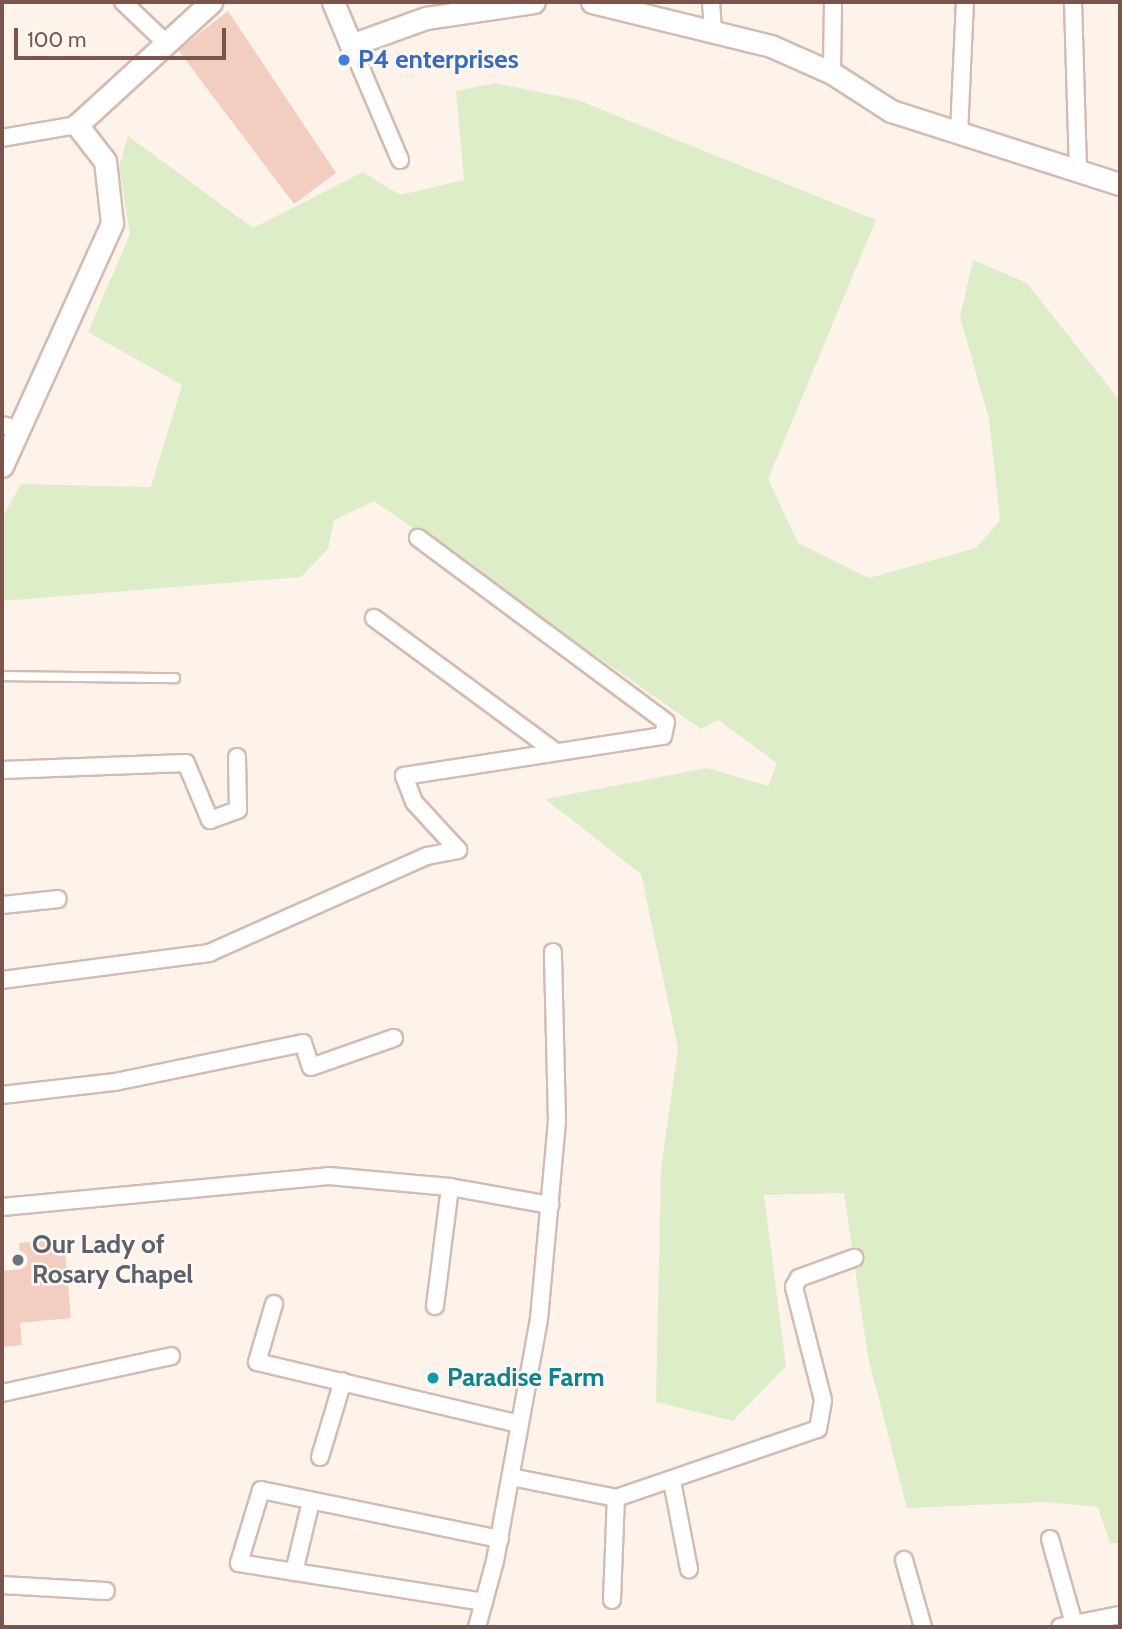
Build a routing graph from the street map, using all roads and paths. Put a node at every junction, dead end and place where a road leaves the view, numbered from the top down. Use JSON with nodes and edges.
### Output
{"nodes":[{"id":1,"x":123,"y":2,"type":"edge"},
{"id":2,"x":211,"y":2,"type":"edge"},
{"id":3,"x":333,"y":2,"type":"edge"},
{"id":4,"x":534,"y":2,"type":"edge"},
{"id":5,"x":592,"y":2,"type":"edge"},
{"id":6,"x":711,"y":2,"type":"edge"},
{"id":7,"x":833,"y":2,"type":"edge"},
{"id":8,"x":965,"y":2,"type":"edge"},
{"id":9,"x":1073,"y":2,"type":"edge"},
{"id":10,"x":713,"y":28,"type":"junction"},
{"id":11,"x":166,"y":43,"type":"junction"},
{"id":12,"x":351,"y":45,"type":"junction"},
{"id":13,"x":832,"y":73,"type":"junction"},
{"id":14,"x":78,"y":125,"type":"junction"},
{"id":15,"x":959,"y":133,"type":"junction"},
{"id":16,"x":2,"y":137,"type":"edge"},
{"id":17,"x":400,"y":160,"type":"dead end"},
{"id":18,"x":1078,"y":171,"type":"junction"},
{"id":19,"x":1120,"y":184,"type":"edge"},
{"id":20,"x":10,"y":427,"type":"edge"},
{"id":21,"x":2,"y":466,"type":"edge"},
{"id":22,"x":418,"y":538,"type":"dead end"},
{"id":23,"x":374,"y":618,"type":"dead end"},
{"id":24,"x":2,"y":676,"type":"edge"},
{"id":25,"x":175,"y":678,"type":"dead end"},
{"id":26,"x":553,"y":750,"type":"junction"},
{"id":27,"x":237,"y":757,"type":"dead end"},
{"id":28,"x":2,"y":770,"type":"edge"},
{"id":29,"x":58,"y":899,"type":"dead end"},
{"id":30,"x":2,"y":905,"type":"edge"},
{"id":31,"x":553,"y":952,"type":"dead end"},
{"id":32,"x":2,"y":980,"type":"edge"},
{"id":33,"x":394,"y":1038,"type":"dead end"},
{"id":34,"x":2,"y":1095,"type":"edge"},
{"id":35,"x":450,"y":1187,"type":"junction"},
{"id":36,"x":550,"y":1205,"type":"junction"},
{"id":37,"x":2,"y":1207,"type":"edge"},
{"id":38,"x":854,"y":1258,"type":"dead end"},
{"id":39,"x":274,"y":1304,"type":"dead end"},
{"id":40,"x":435,"y":1306,"type":"dead end"},
{"id":41,"x":171,"y":1356,"type":"dead end"},
{"id":42,"x":343,"y":1381,"type":"junction"},
{"id":43,"x":2,"y":1393,"type":"edge"},
{"id":44,"x":520,"y":1424,"type":"junction"},
{"id":45,"x":320,"y":1457,"type":"dead end"},
{"id":46,"x":511,"y":1477,"type":"junction"},
{"id":47,"x":672,"y":1480,"type":"junction"},
{"id":48,"x":616,"y":1498,"type":"junction"},
{"id":49,"x":311,"y":1501,"type":"junction"},
{"id":50,"x":499,"y":1539,"type":"junction"},
{"id":51,"x":1050,"y":1539,"type":"dead end"},
{"id":52,"x":904,"y":1560,"type":"dead end"},
{"id":53,"x":689,"y":1569,"type":"dead end"},
{"id":54,"x":294,"y":1572,"type":"junction"},
{"id":55,"x":2,"y":1585,"type":"edge"},
{"id":56,"x":106,"y":1591,"type":"dead end"},
{"id":57,"x":612,"y":1600,"type":"dead end"},
{"id":58,"x":484,"y":1602,"type":"junction"},
{"id":59,"x":1120,"y":1615,"type":"edge"},
{"id":60,"x":1067,"y":1626,"type":"edge"},
{"id":61,"x":477,"y":1627,"type":"edge"},
{"id":62,"x":923,"y":1627,"type":"edge"}],
"edges":[{"from":1,"to":11,"type":"street"},
{"from":2,"to":11,"type":"street"},
{"from":3,"to":12,"type":"street"},
{"from":4,"to":12,"type":"street"},
{"from":5,"to":10,"type":"street"},
{"from":6,"to":10,"type":"street"},
{"from":7,"to":13,"type":"street"},
{"from":8,"to":15,"type":"street"},
{"from":9,"to":18,"type":"street"},
{"from":10,"to":13,"type":"street"},
{"from":11,"to":14,"type":"street"},
{"from":12,"to":17,"type":"street"},
{"from":13,"to":15,"type":"street"},
{"from":14,"to":16,"type":"street"},
{"from":14,"to":20,"type":"street"},
{"from":15,"to":18,"type":"street"},
{"from":18,"to":19,"type":"street"},
{"from":20,"to":21,"type":"street"},
{"from":22,"to":26,"type":"street"},
{"from":23,"to":26,"type":"street"},
{"from":24,"to":25,"type":"lane"},
{"from":26,"to":32,"type":"street"},
{"from":27,"to":28,"type":"street"},
{"from":29,"to":30,"type":"street"},
{"from":31,"to":36,"type":"street"},
{"from":33,"to":34,"type":"street"},
{"from":35,"to":36,"type":"street"},
{"from":35,"to":37,"type":"street"},
{"from":35,"to":40,"type":"street"},
{"from":36,"to":44,"type":"street"},
{"from":38,"to":47,"type":"street"},
{"from":39,"to":42,"type":"street"},
{"from":41,"to":43,"type":"street"},
{"from":42,"to":44,"type":"street"},
{"from":42,"to":45,"type":"street"},
{"from":44,"to":46,"type":"street"},
{"from":46,"to":48,"type":"street"},
{"from":46,"to":50,"type":"street"},
{"from":47,"to":48,"type":"street"},
{"from":47,"to":53,"type":"street"},
{"from":48,"to":57,"type":"street"},
{"from":49,"to":50,"type":"street"},
{"from":49,"to":54,"type":"street"},
{"from":49,"to":54,"type":"street"},
{"from":50,"to":58,"type":"street"},
{"from":51,"to":60,"type":"street"},
{"from":52,"to":62,"type":"street"},
{"from":54,"to":58,"type":"street"},
{"from":55,"to":56,"type":"street"},
{"from":58,"to":61,"type":"street"},
{"from":59,"to":60,"type":"street"}]}
